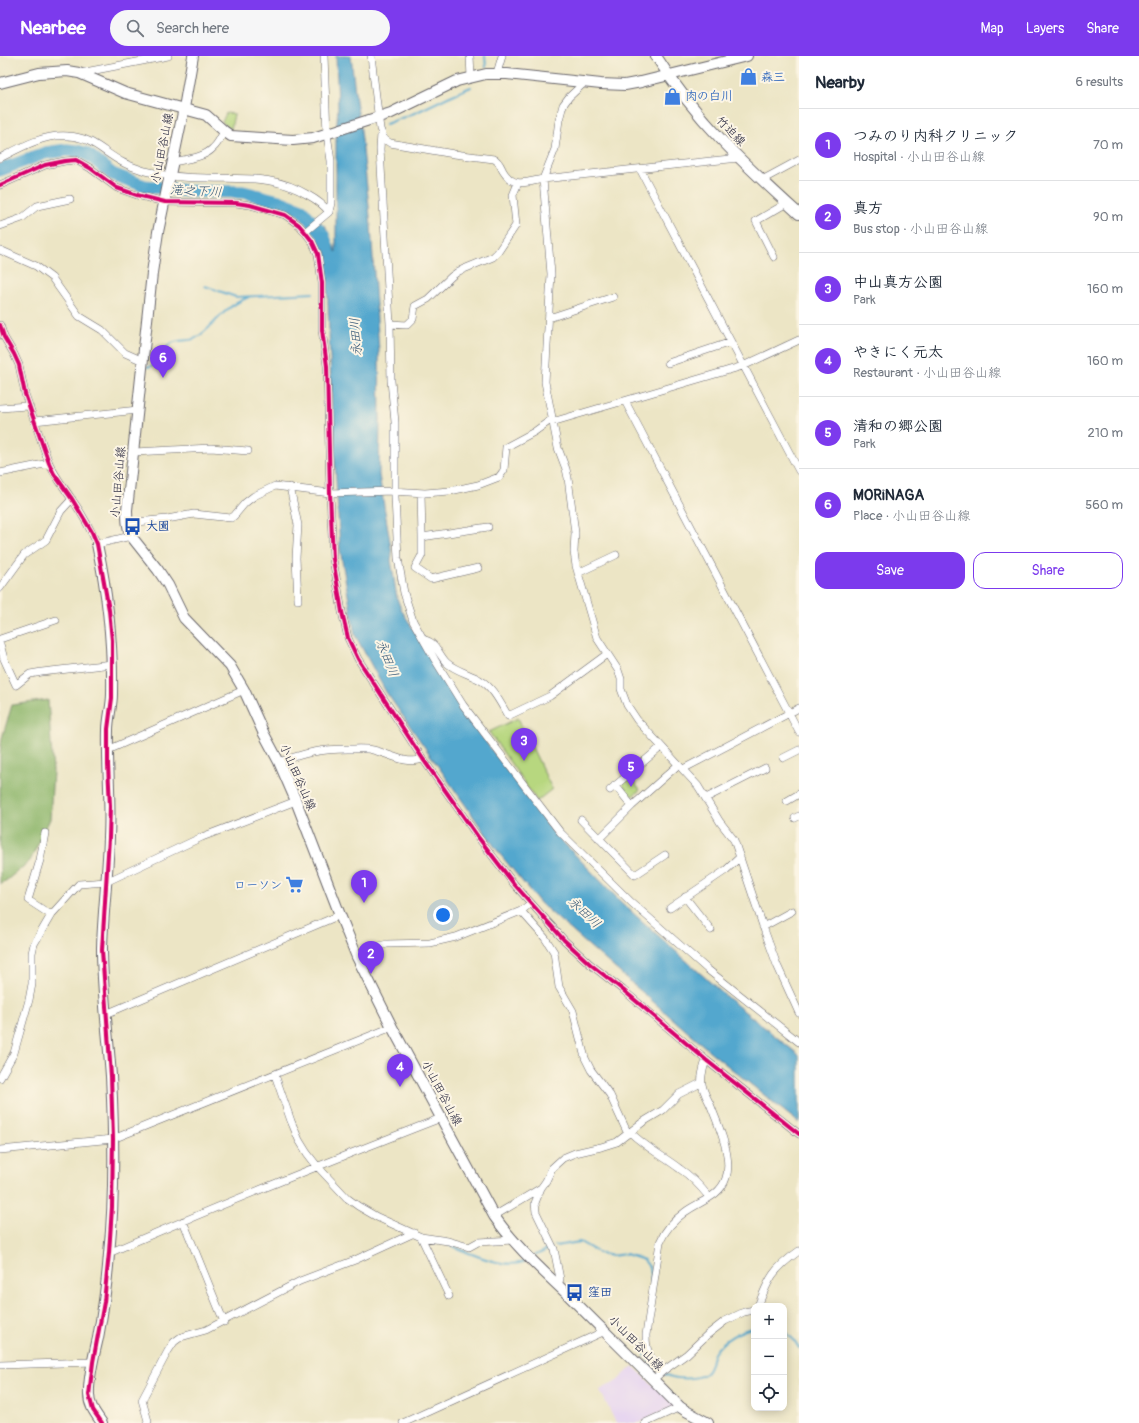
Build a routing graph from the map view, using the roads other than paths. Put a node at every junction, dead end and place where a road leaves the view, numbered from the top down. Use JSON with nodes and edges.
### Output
{"nodes":[{"id":1,"x":168,"y":56,"type":"edge"},
{"id":2,"x":193,"y":56,"type":"edge"},
{"id":3,"x":324,"y":56,"type":"edge"},
{"id":4,"x":371,"y":56,"type":"edge"},
{"id":5,"x":470,"y":56,"type":"edge"},
{"id":6,"x":502,"y":56,"type":"edge"},
{"id":7,"x":656,"y":56,"type":"edge"},
{"id":8,"x":746,"y":56,"type":"edge"},
{"id":9,"x":159,"y":57,"type":"edge"},
{"id":10,"x":79,"y":73,"type":"junction"},
{"id":11,"x":497,"y":73,"type":"junction"},
{"id":12,"x":668,"y":76,"type":"junction"},
{"id":13,"x":471,"y":77,"type":"junction"},
{"id":14,"x":0,"y":83,"type":"edge"},
{"id":15,"x":584,"y":83,"type":"junction"},
{"id":16,"x":184,"y":108,"type":"junction"},
{"id":17,"x":377,"y":118,"type":"junction"},
{"id":18,"x":224,"y":131,"type":"junction"},
{"id":19,"x":327,"y":134,"type":"junction"},
{"id":20,"x":381,"y":134,"type":"junction"},
{"id":21,"x":0,"y":158,"type":"edge"},
{"id":22,"x":739,"y":158,"type":"junction"},
{"id":23,"x":799,"y":160,"type":"edge"},
{"id":24,"x":173,"y":162,"type":"junction"},
{"id":25,"x":640,"y":169,"type":"junction"},
{"id":26,"x":170,"y":177,"type":"junction"},
{"id":27,"x":543,"y":179,"type":"junction"},
{"id":28,"x":762,"y":180,"type":"junction"},
{"id":29,"x":518,"y":183,"type":"junction"},
{"id":30,"x":0,"y":185,"type":"edge"},
{"id":31,"x":70,"y":199,"type":"dead end"},
{"id":32,"x":165,"y":201,"type":"junction"},
{"id":33,"x":787,"y":202,"type":"junction"},
{"id":34,"x":329,"y":212,"type":"junction"},
{"id":35,"x":799,"y":214,"type":"edge"},
{"id":36,"x":0,"y":226,"type":"edge"},
{"id":37,"x":305,"y":232,"type":"junction"},
{"id":38,"x":0,"y":250,"type":"edge"},
{"id":39,"x":774,"y":257,"type":"dead end"},
{"id":40,"x":613,"y":297,"type":"dead end"},
{"id":41,"x":549,"y":318,"type":"junction"},
{"id":42,"x":390,"y":324,"type":"junction"},
{"id":43,"x":0,"y":326,"type":"edge"},
{"id":44,"x":799,"y":340,"type":"edge"},
{"id":45,"x":731,"y":342,"type":"junction"},
{"id":46,"x":143,"y":360,"type":"junction"},
{"id":47,"x":668,"y":363,"type":"dead end"},
{"id":48,"x":743,"y":366,"type":"junction"},
{"id":49,"x":625,"y":401,"type":"junction"},
{"id":50,"x":28,"y":406,"type":"junction"},
{"id":51,"x":0,"y":408,"type":"edge"},
{"id":52,"x":138,"y":410,"type":"junction"},
{"id":53,"x":34,"y":421,"type":"junction"},
{"id":54,"x":552,"y":421,"type":"junction"},
{"id":55,"x":248,"y":451,"type":"dead end"},
{"id":56,"x":134,"y":452,"type":"junction"},
{"id":57,"x":49,"y":463,"type":"junction"},
{"id":58,"x":799,"y":472,"type":"edge"},
{"id":59,"x":0,"y":473,"type":"edge"},
{"id":60,"x":290,"y":487,"type":"junction"},
{"id":61,"x":394,"y":491,"type":"junction"},
{"id":62,"x":330,"y":492,"type":"junction"},
{"id":63,"x":421,"y":493,"type":"junction"},
{"id":64,"x":72,"y":499,"type":"junction"},
{"id":65,"x":127,"y":523,"type":"junction"},
{"id":66,"x":488,"y":527,"type":"dead end"},
{"id":67,"x":131,"y":536,"type":"junction"},
{"id":68,"x":422,"y":537,"type":"junction"},
{"id":69,"x":97,"y":544,"type":"junction"},
{"id":70,"x":616,"y":554,"type":"dead end"},
{"id":71,"x":478,"y":568,"type":"dead end"},
{"id":72,"x":578,"y":572,"type":"junction"},
{"id":73,"x":0,"y":588,"type":"edge"},
{"id":74,"x":298,"y":600,"type":"dead end"},
{"id":75,"x":56,"y":620,"type":"dead end"},
{"id":76,"x":0,"y":639,"type":"edge"},
{"id":77,"x":424,"y":640,"type":"junction"},
{"id":78,"x":0,"y":644,"type":"edge"},
{"id":79,"x":607,"y":654,"type":"junction"},
{"id":80,"x":112,"y":664,"type":"junction"},
{"id":81,"x":244,"y":690,"type":"junction"},
{"id":82,"x":799,"y":708,"type":"edge"},
{"id":83,"x":789,"y":713,"type":"junction"},
{"id":84,"x":799,"y":732,"type":"edge"},
{"id":85,"x":662,"y":747,"type":"junction"},
{"id":86,"x":108,"y":750,"type":"junction"},
{"id":87,"x":799,"y":750,"type":"edge"},
{"id":88,"x":423,"y":758,"type":"junction"},
{"id":89,"x":783,"y":758,"type":"dead end"},
{"id":90,"x":279,"y":762,"type":"junction"},
{"id":91,"x":681,"y":767,"type":"junction"},
{"id":92,"x":765,"y":768,"type":"dead end"},
{"id":93,"x":799,"y":794,"type":"edge"},
{"id":94,"x":706,"y":798,"type":"junction"},
{"id":95,"x":296,"y":800,"type":"junction"},
{"id":96,"x":787,"y":801,"type":"dead end"},
{"id":97,"x":632,"y":806,"type":"junction"},
{"id":98,"x":581,"y":820,"type":"dead end"},
{"id":99,"x":45,"y":833,"type":"dead end"},
{"id":100,"x":599,"y":838,"type":"junction"},
{"id":101,"x":666,"y":855,"type":"dead end"},
{"id":102,"x":740,"y":857,"type":"junction"},
{"id":103,"x":106,"y":882,"type":"junction"},
{"id":104,"x":685,"y":897,"type":"junction"},
{"id":105,"x":531,"y":902,"type":"junction"},
{"id":106,"x":670,"y":908,"type":"dead end"},
{"id":107,"x":521,"y":911,"type":"junction"},
{"id":108,"x":792,"y":912,"type":"dead end"},
{"id":109,"x":51,"y":915,"type":"junction"},
{"id":110,"x":340,"y":915,"type":"junction"},
{"id":111,"x":763,"y":927,"type":"junction"},
{"id":112,"x":711,"y":930,"type":"dead end"},
{"id":113,"x":358,"y":957,"type":"junction"},
{"id":114,"x":799,"y":1013,"type":"edge"},
{"id":115,"x":106,"y":1014,"type":"junction"},
{"id":116,"x":392,"y":1027,"type":"junction"},
{"id":117,"x":799,"y":1042,"type":"edge"},
{"id":118,"x":706,"y":1060,"type":"junction"},
{"id":119,"x":275,"y":1074,"type":"junction"},
{"id":120,"x":0,"y":1078,"type":"edge"},
{"id":121,"x":701,"y":1083,"type":"junction"},
{"id":122,"x":441,"y":1118,"type":"junction"},
{"id":123,"x":629,"y":1133,"type":"junction"},
{"id":124,"x":799,"y":1134,"type":"edge"},
{"id":125,"x":113,"y":1139,"type":"junction"},
{"id":126,"x":0,"y":1150,"type":"edge"},
{"id":127,"x":317,"y":1166,"type":"junction"},
{"id":128,"x":541,"y":1188,"type":"junction"},
{"id":129,"x":709,"y":1197,"type":"junction"},
{"id":130,"x":494,"y":1216,"type":"junction"},
{"id":131,"x":183,"y":1221,"type":"junction"},
{"id":132,"x":414,"y":1233,"type":"junction"},
{"id":133,"x":421,"y":1237,"type":"junction"},
{"id":134,"x":513,"y":1240,"type":"junction"},
{"id":135,"x":799,"y":1251,"type":"edge"},
{"id":136,"x":109,"y":1253,"type":"junction"},
{"id":137,"x":558,"y":1285,"type":"junction"},
{"id":138,"x":449,"y":1296,"type":"dead end"},
{"id":139,"x":759,"y":1303,"type":"edge"},
{"id":140,"x":751,"y":1311,"type":"edge"},
{"id":141,"x":224,"y":1322,"type":"junction"},
{"id":142,"x":605,"y":1331,"type":"junction"},
{"id":143,"x":93,"y":1362,"type":"junction"},
{"id":144,"x":0,"y":1366,"type":"edge"},
{"id":145,"x":659,"y":1374,"type":"junction"},
{"id":146,"x":680,"y":1406,"type":"junction"},
{"id":147,"x":102,"y":1423,"type":"edge"},
{"id":148,"x":147,"y":1423,"type":"edge"},
{"id":149,"x":403,"y":1423,"type":"edge"},
{"id":150,"x":645,"y":1423,"type":"edge"},
{"id":151,"x":708,"y":1423,"type":"edge"}],
"edges":[{"from":1,"to":9,"type":"street"},
{"from":2,"to":16,"type":"street","name":"小山田谷山線"},
{"from":3,"to":19,"type":"street"},
{"from":4,"to":17,"type":"street"},
{"from":5,"to":13,"type":"street"},
{"from":6,"to":11,"type":"street"},
{"from":7,"to":12,"type":"street","name":"竹迫線"},
{"from":8,"to":12,"type":"street"},
{"from":9,"to":10,"type":"street"},
{"from":10,"to":14,"type":"street"},
{"from":10,"to":16,"type":"street"},
{"from":11,"to":13,"type":"street"},
{"from":11,"to":15,"type":"street"},
{"from":12,"to":15,"type":"street"},
{"from":12,"to":22,"type":"street","name":"竹迫線"},
{"from":13,"to":17,"type":"street"},
{"from":15,"to":27,"type":"street"},
{"from":16,"to":18,"type":"street"},
{"from":16,"to":24,"type":"street","name":"小山田谷山線"},
{"from":17,"to":19,"type":"street"},
{"from":17,"to":20,"type":"street"},
{"from":18,"to":19,"type":"street"},
{"from":18,"to":24,"type":"street"},
{"from":19,"to":34,"type":"street"},
{"from":20,"to":29,"type":"street"},
{"from":20,"to":42,"type":"street"},
{"from":21,"to":26,"type":"street"},
{"from":22,"to":25,"type":"street"},
{"from":22,"to":28,"type":"street","name":"竹迫線"},
{"from":23,"to":28,"type":"street"},
{"from":24,"to":26,"type":"street","name":"小山田谷山線"},
{"from":25,"to":27,"type":"street"},
{"from":25,"to":45,"type":"street"},
{"from":26,"to":32,"type":"street","name":"小山田谷山線"},
{"from":26,"to":34,"type":"street"},
{"from":27,"to":29,"type":"street"},
{"from":27,"to":41,"type":"street"},
{"from":28,"to":33,"type":"street","name":"竹迫線"},
{"from":29,"to":42,"type":"street"},
{"from":30,"to":32,"type":"street"},
{"from":31,"to":36,"type":"street"},
{"from":32,"to":37,"type":"street"},
{"from":32,"to":46,"type":"street","name":"小山田谷山線"},
{"from":33,"to":35,"type":"street","name":"竹迫線"},
{"from":33,"to":39,"type":"street"},
{"from":34,"to":37,"type":"street"},
{"from":37,"to":62,"type":"street"},
{"from":38,"to":46,"type":"street"},
{"from":40,"to":41,"type":"street"},
{"from":41,"to":54,"type":"street"},
{"from":42,"to":61,"type":"street"},
{"from":43,"to":50,"type":"street"},
{"from":44,"to":48,"type":"street"},
{"from":45,"to":47,"type":"street"},
{"from":45,"to":48,"type":"street"},
{"from":46,"to":52,"type":"street","name":"小山田谷山線"},
{"from":48,"to":49,"type":"street"},
{"from":48,"to":58,"type":"street"},
{"from":49,"to":54,"type":"street"},
{"from":49,"to":83,"type":"street"},
{"from":50,"to":51,"type":"street"},
{"from":50,"to":53,"type":"street"},
{"from":52,"to":53,"type":"street"},
{"from":52,"to":56,"type":"street","name":"小山田谷山線"},
{"from":53,"to":57,"type":"street"},
{"from":54,"to":63,"type":"street"},
{"from":54,"to":72,"type":"street"},
{"from":55,"to":56,"type":"street"},
{"from":56,"to":65,"type":"street","name":"小山田谷山線"},
{"from":57,"to":59,"type":"street"},
{"from":57,"to":64,"type":"street"},
{"from":60,"to":62,"type":"street"},
{"from":60,"to":65,"type":"street"},
{"from":60,"to":74,"type":"street"},
{"from":61,"to":62,"type":"street"},
{"from":61,"to":63,"type":"street"},
{"from":61,"to":77,"type":"street"},
{"from":62,"to":88,"type":"street"},
{"from":63,"to":68,"type":"street"},
{"from":64,"to":69,"type":"street"},
{"from":64,"to":73,"type":"street"},
{"from":65,"to":67,"type":"street","name":"小山田谷山線"},
{"from":66,"to":68,"type":"street"},
{"from":67,"to":69,"type":"street"},
{"from":67,"to":81,"type":"street","name":"小山田谷山線"},
{"from":68,"to":71,"type":"street"},
{"from":69,"to":80,"type":"street"},
{"from":70,"to":72,"type":"street"},
{"from":72,"to":79,"type":"street"},
{"from":75,"to":76,"type":"street"},
{"from":77,"to":79,"type":"street"},
{"from":77,"to":117,"type":"street"},
{"from":78,"to":80,"type":"street"},
{"from":79,"to":85,"type":"street"},
{"from":80,"to":86,"type":"street"},
{"from":81,"to":86,"type":"street"},
{"from":81,"to":90,"type":"street","name":"小山田谷山線"},
{"from":82,"to":83,"type":"street"},
{"from":83,"to":84,"type":"street"},
{"from":83,"to":91,"type":"street"},
{"from":85,"to":91,"type":"street"},
{"from":85,"to":97,"type":"street"},
{"from":86,"to":103,"type":"street"},
{"from":87,"to":89,"type":"street"},
{"from":88,"to":90,"type":"street"},
{"from":88,"to":105,"type":"street"},
{"from":90,"to":95,"type":"street","name":"小山田谷山線"},
{"from":91,"to":94,"type":"street"},
{"from":91,"to":97,"type":"street"},
{"from":92,"to":94,"type":"street"},
{"from":93,"to":96,"type":"street"},
{"from":94,"to":102,"type":"street"},
{"from":95,"to":103,"type":"street"},
{"from":95,"to":110,"type":"street","name":"小山田谷山線"},
{"from":97,"to":100,"type":"street"},
{"from":98,"to":100,"type":"street"},
{"from":99,"to":109,"type":"street"},
{"from":100,"to":101,"type":"street"},
{"from":102,"to":104,"type":"street"},
{"from":102,"to":111,"type":"street"},
{"from":103,"to":109,"type":"street"},
{"from":103,"to":115,"type":"street"},
{"from":104,"to":106,"type":"street"},
{"from":104,"to":112,"type":"street"},
{"from":105,"to":107,"type":"street"},
{"from":105,"to":118,"type":"street"},
{"from":107,"to":113,"type":"street"},
{"from":107,"to":123,"type":"street"},
{"from":108,"to":111,"type":"street"},
{"from":109,"to":120,"type":"street"},
{"from":110,"to":113,"type":"street","name":"小山田谷山線"},
{"from":110,"to":115,"type":"street"},
{"from":111,"to":114,"type":"street"},
{"from":113,"to":116,"type":"street","name":"小山田谷山線"},
{"from":115,"to":125,"type":"street"},
{"from":116,"to":119,"type":"street"},
{"from":116,"to":122,"type":"street","name":"小山田谷山線"},
{"from":118,"to":121,"type":"street"},
{"from":118,"to":124,"type":"street"},
{"from":119,"to":125,"type":"street"},
{"from":119,"to":127,"type":"street"},
{"from":121,"to":123,"type":"street"},
{"from":121,"to":129,"type":"street"},
{"from":122,"to":127,"type":"street"},
{"from":122,"to":130,"type":"street","name":"小山田谷山線"},
{"from":123,"to":128,"type":"street"},
{"from":123,"to":129,"type":"street"},
{"from":125,"to":126,"type":"street"},
{"from":125,"to":136,"type":"street"},
{"from":127,"to":131,"type":"street"},
{"from":127,"to":132,"type":"street"},
{"from":128,"to":130,"type":"street"},
{"from":128,"to":137,"type":"street"},
{"from":129,"to":145,"type":"street"},
{"from":130,"to":134,"type":"street","name":"小山田谷山線"},
{"from":131,"to":136,"type":"street"},
{"from":131,"to":141,"type":"street"},
{"from":132,"to":133,"type":"street"},
{"from":132,"to":141,"type":"street"},
{"from":133,"to":134,"type":"street"},
{"from":133,"to":138,"type":"street"},
{"from":134,"to":137,"type":"street","name":"小山田谷山線"},
{"from":135,"to":139,"type":"street"},
{"from":136,"to":143,"type":"street"},
{"from":137,"to":142,"type":"street","name":"小山田谷山線"},
{"from":140,"to":145,"type":"street"},
{"from":141,"to":148,"type":"street"},
{"from":142,"to":145,"type":"street","name":"小山田谷山線"},
{"from":142,"to":149,"type":"street"},
{"from":143,"to":144,"type":"street"},
{"from":143,"to":147,"type":"street"},
{"from":145,"to":146,"type":"street","name":"小山田谷山線"},
{"from":146,"to":150,"type":"street"},
{"from":146,"to":151,"type":"street","name":"小山田谷山線"}]}
